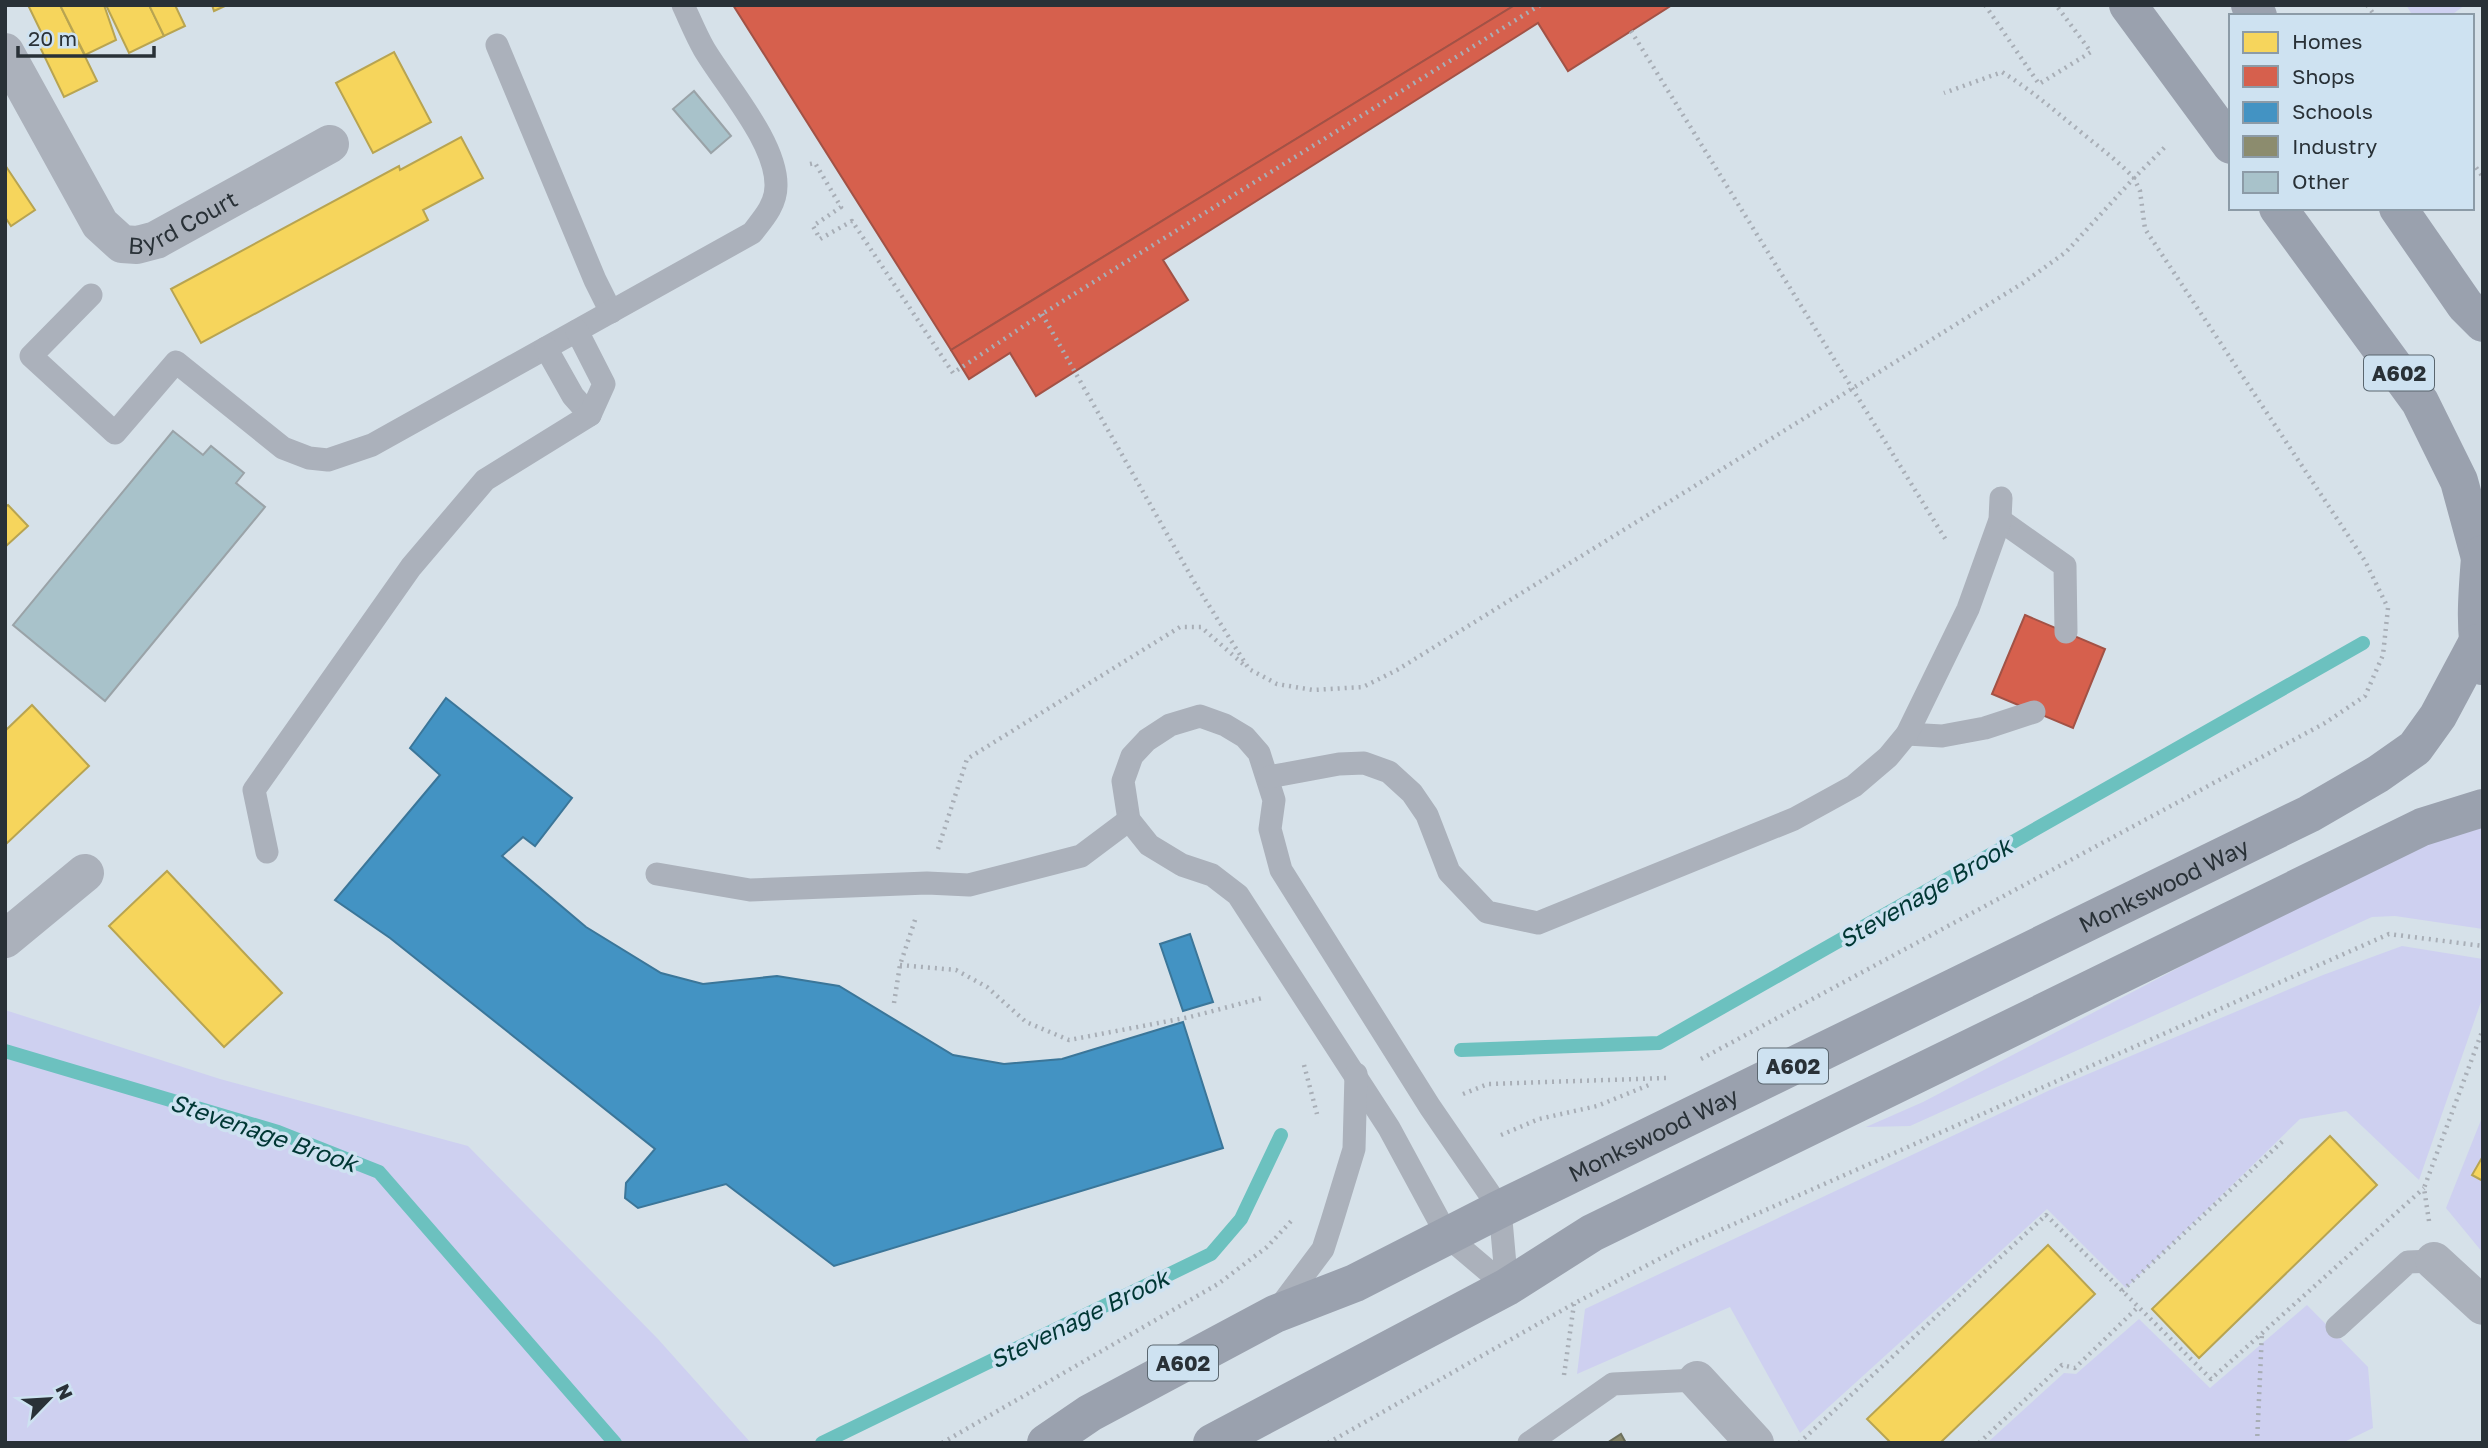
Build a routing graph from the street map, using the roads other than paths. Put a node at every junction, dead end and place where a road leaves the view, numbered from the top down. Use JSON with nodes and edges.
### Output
{"nodes":[{"id":1,"x":683,"y":5,"type":"edge"},
{"id":2,"x":2128,"y":5,"type":"edge"},
{"id":3,"x":497,"y":45,"type":"dead end"},
{"id":4,"x":5,"y":52,"type":"edge"},
{"id":5,"x":2229,"y":142,"type":"edge"},
{"id":6,"x":330,"y":144,"type":"dead end"},
{"id":7,"x":2279,"y":210,"type":"edge"},
{"id":8,"x":2400,"y":210,"type":"edge"},
{"id":9,"x":91,"y":295,"type":"dead end"},
{"id":10,"x":611,"y":312,"type":"junction"},
{"id":11,"x":2483,"y":323,"type":"edge"},
{"id":12,"x":577,"y":331,"type":"junction"},
{"id":13,"x":546,"y":348,"type":"junction"},
{"id":14,"x":590,"y":415,"type":"junction"},
{"id":15,"x":2482,"y":556,"type":"edge"},
{"id":16,"x":2066,"y":632,"type":"dead end"},
{"id":17,"x":2480,"y":655,"type":"edge"},
{"id":18,"x":2034,"y":712,"type":"dead end"},
{"id":19,"x":1907,"y":734,"type":"junction"},
{"id":20,"x":1269,"y":777,"type":"junction"},
{"id":21,"x":2483,"y":808,"type":"edge"},
{"id":22,"x":1129,"y":820,"type":"junction"},
{"id":23,"x":267,"y":852,"type":"dead end"},
{"id":24,"x":85,"y":873,"type":"dead end"},
{"id":25,"x":657,"y":874,"type":"dead end"},
{"id":26,"x":5,"y":939,"type":"edge"},
{"id":27,"x":1356,"y":1073,"type":"junction"},
{"id":28,"x":1500,"y":1209,"type":"junction"},
{"id":29,"x":1448,"y":1237,"type":"junction"},
{"id":30,"x":2434,"y":1261,"type":"joint"},
{"id":31,"x":1507,"y":1287,"type":"junction"},
{"id":32,"x":2483,"y":1306,"type":"edge"},
{"id":33,"x":1275,"y":1314,"type":"junction"},
{"id":34,"x":2337,"y":1327,"type":"dead end"},
{"id":35,"x":1698,"y":1380,"type":"joint"},
{"id":36,"x":1046,"y":1443,"type":"edge"},
{"id":37,"x":1212,"y":1443,"type":"edge"},
{"id":38,"x":1529,"y":1443,"type":"edge"},
{"id":39,"x":1755,"y":1443,"type":"edge"}],
"edges":[{"from":1,"to":10,"type":"lane"},
{"from":2,"to":5,"type":"main road"},
{"from":3,"to":10,"type":"lane"},
{"from":4,"to":6,"type":"street","name":"Byrd Court"},
{"from":7,"to":15,"type":"main road","number":"A602"},
{"from":8,"to":11,"type":"main road"},
{"from":9,"to":13,"type":"lane"},
{"from":10,"to":12,"type":"lane"},
{"from":12,"to":13,"type":"lane"},
{"from":12,"to":14,"type":"lane"},
{"from":13,"to":14,"type":"lane"},
{"from":14,"to":23,"type":"lane"},
{"from":15,"to":17,"type":"main road","number":"A602"},
{"from":16,"to":19,"type":"lane"},
{"from":17,"to":28,"type":"main road","name":"Monkswood Way","number":"A602"},
{"from":18,"to":19,"type":"lane"},
{"from":19,"to":20,"type":"lane"},
{"from":20,"to":22,"type":"lane"},
{"from":20,"to":28,"type":"lane"},
{"from":21,"to":31,"type":"main road","number":"A602"},
{"from":22,"to":25,"type":"lane"},
{"from":22,"to":27,"type":"lane"},
{"from":24,"to":26,"type":"street"},
{"from":27,"to":29,"type":"lane"},
{"from":27,"to":33,"type":"lane"},
{"from":28,"to":29,"type":"main road","name":"Monkswood Way","number":"A602"},
{"from":28,"to":31,"type":"lane"},
{"from":29,"to":31,"type":"lane"},
{"from":29,"to":33,"type":"main road","name":"Monkswood Way","number":"A602"},
{"from":30,"to":32,"type":"street"},
{"from":30,"to":34,"type":"lane"},
{"from":31,"to":37,"type":"main road","number":"A602"},
{"from":33,"to":36,"type":"main road","name":"Monkswood Way","number":"A602"},
{"from":35,"to":38,"type":"lane"},
{"from":35,"to":39,"type":"street"}]}
